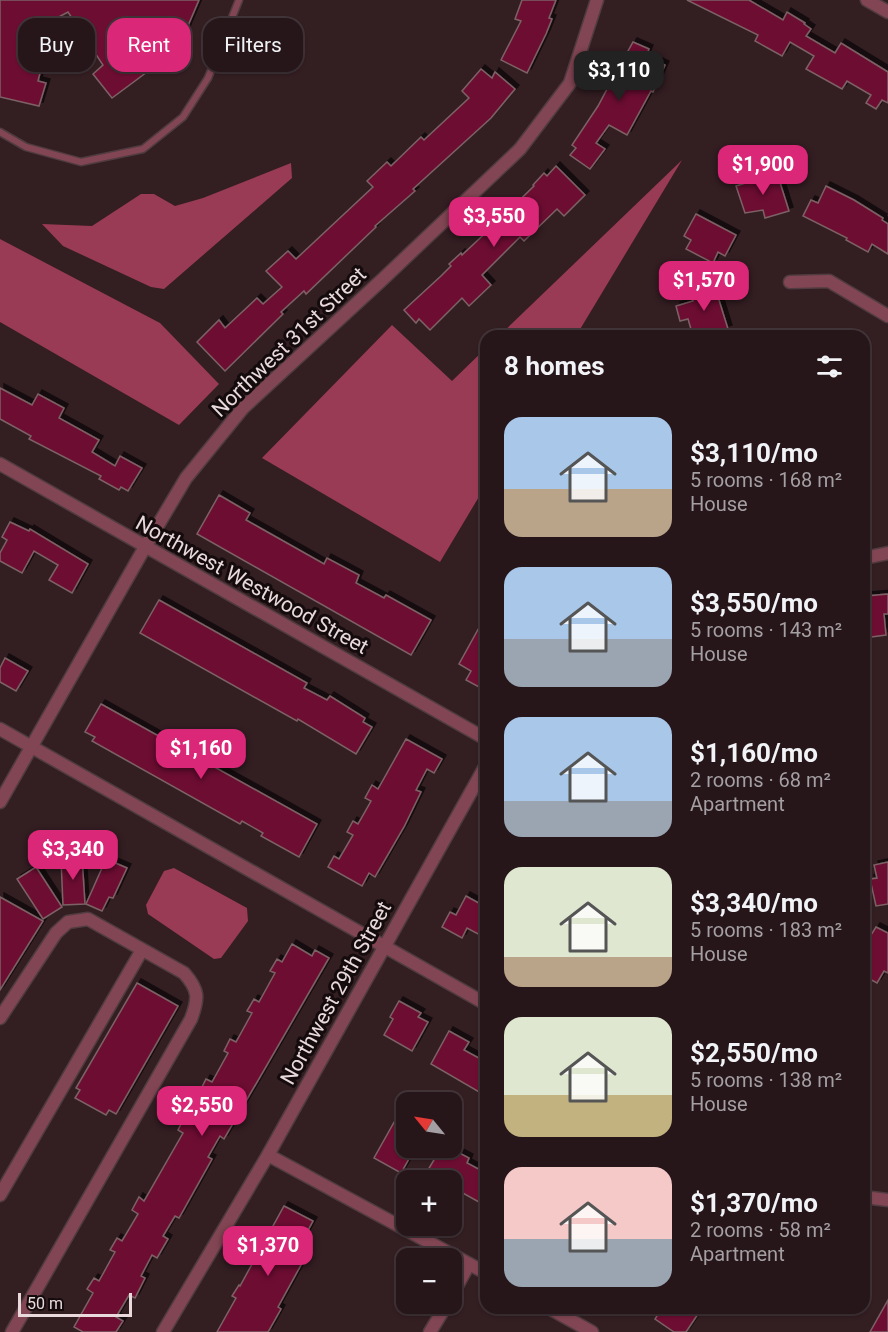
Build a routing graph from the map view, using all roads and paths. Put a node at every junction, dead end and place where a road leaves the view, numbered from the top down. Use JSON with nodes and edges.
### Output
{"nodes":[{"id":1,"x":239,"y":0,"type":"edge"},
{"id":2,"x":597,"y":0,"type":"edge"},
{"id":3,"x":867,"y":0,"type":"edge"},
{"id":4,"x":888,"y":12,"type":"edge"},
{"id":5,"x":0,"y":132,"type":"edge"},
{"id":6,"x":790,"y":282,"type":"dead end"},
{"id":7,"x":888,"y":316,"type":"edge"},
{"id":8,"x":0,"y":464,"type":"edge"},
{"id":9,"x":145,"y":547,"type":"junction"},
{"id":10,"x":888,"y":553,"type":"edge"},
{"id":11,"x":870,"y":557,"type":"edge"},
{"id":12,"x":0,"y":729,"type":"edge"},
{"id":13,"x":480,"y":737,"type":"edge"},
{"id":14,"x":31,"y":746,"type":"junction"},
{"id":15,"x":480,"y":776,"type":"edge"},
{"id":16,"x":0,"y":802,"type":"edge"},
{"id":17,"x":385,"y":946,"type":"junction"},
{"id":18,"x":142,"y":950,"type":"junction"},
{"id":19,"x":480,"y":1001,"type":"edge"},
{"id":20,"x":0,"y":1018,"type":"edge"},
{"id":21,"x":268,"y":1155,"type":"junction"},
{"id":22,"x":0,"y":1195,"type":"edge"},
{"id":23,"x":870,"y":1198,"type":"edge"},
{"id":24,"x":888,"y":1200,"type":"edge"},
{"id":25,"x":469,"y":1264,"type":"junction"},
{"id":26,"x":480,"y":1270,"type":"edge"},
{"id":27,"x":462,"y":1277,"type":"edge"},
{"id":28,"x":441,"y":1314,"type":"edge"},
{"id":29,"x":560,"y":1314,"type":"edge"},
{"id":30,"x":12,"y":1332,"type":"edge"},
{"id":31,"x":164,"y":1332,"type":"edge"},
{"id":32,"x":430,"y":1332,"type":"edge"},
{"id":33,"x":592,"y":1332,"type":"edge"}],
"edges":[{"from":1,"to":5,"type":"lane"},
{"from":2,"to":9,"type":"street","name":"Northwest 31st Street"},
{"from":3,"to":4,"type":"street"},
{"from":6,"to":7,"type":"street"},
{"from":8,"to":9,"type":"street","name":"Northwest Westwood Street"},
{"from":9,"to":13,"type":"street","name":"Northwest Westwood Street"},
{"from":9,"to":14,"type":"street","name":"Northwest 31st Street"},
{"from":10,"to":11,"type":"street"},
{"from":12,"to":14,"type":"street"},
{"from":14,"to":16,"type":"street","name":"Northwest 31st Street"},
{"from":14,"to":17,"type":"street"},
{"from":15,"to":17,"type":"street","name":"Northwest 29th Street"},
{"from":17,"to":19,"type":"street"},
{"from":17,"to":21,"type":"street","name":"Northwest 29th Street"},
{"from":18,"to":20,"type":"street"},
{"from":18,"to":22,"type":"street"},
{"from":18,"to":30,"type":"street"},
{"from":21,"to":25,"type":"street"},
{"from":21,"to":31,"type":"street","name":"Northwest 29th Street"},
{"from":23,"to":24,"type":"street"},
{"from":25,"to":26,"type":"street"},
{"from":25,"to":27,"type":"street"},
{"from":28,"to":32,"type":"street"},
{"from":29,"to":33,"type":"street"}]}
